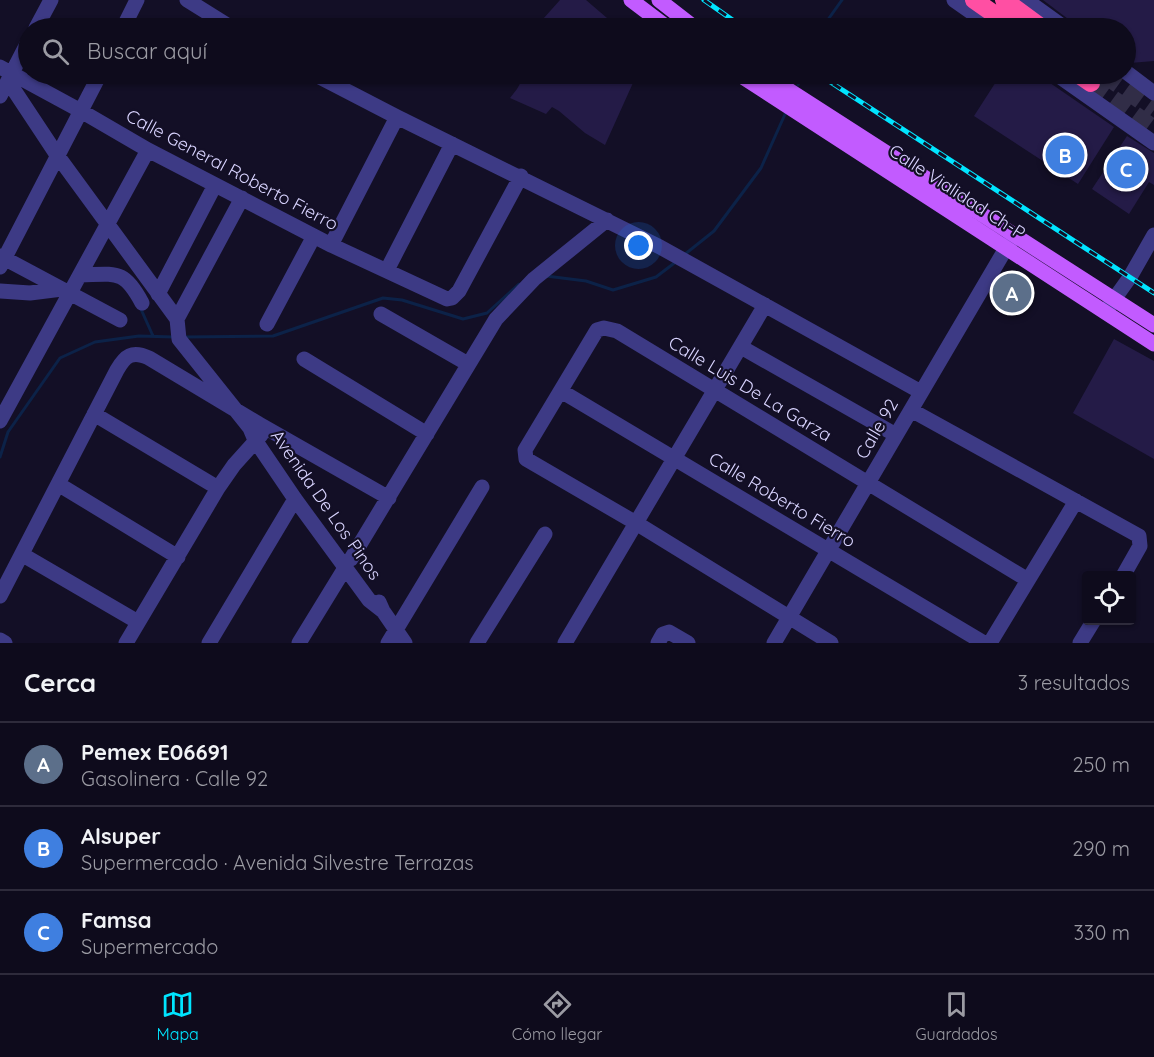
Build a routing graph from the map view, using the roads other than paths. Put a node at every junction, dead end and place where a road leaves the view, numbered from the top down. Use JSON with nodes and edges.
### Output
{"nodes":[{"id":1,"x":51,"y":0,"type":"edge"},
{"id":2,"x":137,"y":0,"type":"edge"},
{"id":3,"x":187,"y":0,"type":"edge"},
{"id":4,"x":631,"y":0,"type":"edge"},
{"id":5,"x":659,"y":0,"type":"edge"},
{"id":6,"x":954,"y":0,"type":"edge"},
{"id":7,"x":974,"y":0,"type":"edge"},
{"id":8,"x":1004,"y":0,"type":"edge"},
{"id":9,"x":1026,"y":0,"type":"edge"},
{"id":10,"x":41,"y":18,"type":"edge"},
{"id":11,"x":128,"y":18,"type":"edge"},
{"id":12,"x":216,"y":18,"type":"edge"},
{"id":13,"x":655,"y":18,"type":"edge"},
{"id":14,"x":682,"y":18,"type":"edge"},
{"id":15,"x":980,"y":18,"type":"edge"},
{"id":16,"x":1000,"y":18,"type":"edge"},
{"id":17,"x":1028,"y":18,"type":"edge"},
{"id":18,"x":1051,"y":18,"type":"edge"},
{"id":19,"x":18,"y":57,"type":"edge"},
{"id":20,"x":6,"y":74,"type":"edge"},
{"id":21,"x":1136,"y":80,"type":"edge"},
{"id":22,"x":26,"y":84,"type":"edge"},
{"id":23,"x":95,"y":84,"type":"edge"},
{"id":24,"x":333,"y":84,"type":"edge"},
{"id":25,"x":754,"y":84,"type":"edge"},
{"id":26,"x":779,"y":84,"type":"edge"},
{"id":27,"x":1070,"y":84,"type":"edge"},
{"id":28,"x":1154,"y":93,"type":"edge"},
{"id":29,"x":0,"y":96,"type":"edge"},
{"id":30,"x":81,"y":111,"type":"junction"},
{"id":31,"x":396,"y":117,"type":"junction"},
{"id":32,"x":1154,"y":143,"type":"edge"},
{"id":33,"x":452,"y":144,"type":"junction"},
{"id":34,"x":148,"y":150,"type":"junction"},
{"id":35,"x":57,"y":155,"type":"junction"},
{"id":36,"x":521,"y":176,"type":"junction"},
{"id":37,"x":215,"y":185,"type":"junction"},
{"id":38,"x":242,"y":198,"type":"junction"},
{"id":39,"x":608,"y":220,"type":"junction"},
{"id":40,"x":109,"y":224,"type":"junction"},
{"id":41,"x":1154,"y":235,"type":"edge"},
{"id":42,"x":315,"y":236,"type":"junction"},
{"id":43,"x":1010,"y":241,"type":"junction"},
{"id":44,"x":332,"y":245,"type":"junction"},
{"id":45,"x":1,"y":261,"type":"edge"},
{"id":46,"x":387,"y":270,"type":"junction"},
{"id":47,"x":81,"y":275,"type":"junction"},
{"id":48,"x":0,"y":291,"type":"edge"},
{"id":49,"x":66,"y":291,"type":"junction"},
{"id":50,"x":158,"y":294,"type":"junction"},
{"id":51,"x":142,"y":303,"type":"dead end"},
{"id":52,"x":1109,"y":305,"type":"junction"},
{"id":53,"x":765,"y":306,"type":"junction"},
{"id":54,"x":381,"y":314,"type":"dead end"},
{"id":55,"x":177,"y":319,"type":"junction"},
{"id":56,"x":120,"y":320,"type":"dead end"},
{"id":57,"x":267,"y":324,"type":"dead end"},
{"id":58,"x":1154,"y":326,"type":"edge"},
{"id":59,"x":1154,"y":344,"type":"edge"},
{"id":60,"x":741,"y":347,"type":"junction"},
{"id":61,"x":304,"y":359,"type":"dead end"},
{"id":62,"x":468,"y":364,"type":"junction"},
{"id":63,"x":714,"y":390,"type":"junction"},
{"id":64,"x":561,"y":391,"type":"junction"},
{"id":65,"x":921,"y":393,"type":"junction"},
{"id":66,"x":911,"y":410,"type":"junction"},
{"id":67,"x":238,"y":412,"type":"junction"},
{"id":68,"x":94,"y":414,"type":"junction"},
{"id":69,"x":0,"y":421,"type":"edge"},
{"id":70,"x":258,"y":433,"type":"junction"},
{"id":71,"x":427,"y":434,"type":"junction"},
{"id":72,"x":896,"y":435,"type":"junction"},
{"id":73,"x":674,"y":458,"type":"junction"},
{"id":74,"x":869,"y":482,"type":"junction"},
{"id":75,"x":58,"y":483,"type":"junction"},
{"id":76,"x":482,"y":487,"type":"dead end"},
{"id":77,"x":218,"y":488,"type":"junction"},
{"id":78,"x":389,"y":498,"type":"junction"},
{"id":79,"x":295,"y":499,"type":"junction"},
{"id":80,"x":1076,"y":501,"type":"junction"},
{"id":81,"x":636,"y":523,"type":"junction"},
{"id":82,"x":545,"y":534,"type":"dead end"},
{"id":83,"x":829,"y":550,"type":"junction"},
{"id":84,"x":23,"y":555,"type":"junction"},
{"id":85,"x":178,"y":557,"type":"junction"},
{"id":86,"x":348,"y":563,"type":"junction"},
{"id":87,"x":1126,"y":571,"type":"edge"},
{"id":88,"x":1029,"y":580,"type":"junction"},
{"id":89,"x":0,"y":596,"type":"edge"},
{"id":90,"x":789,"y":618,"type":"junction"},
{"id":91,"x":138,"y":622,"type":"junction"},
{"id":92,"x":1091,"y":625,"type":"edge"},
{"id":93,"x":396,"y":639,"type":"edge"},
{"id":94,"x":0,"y":640,"type":"edge"},
{"id":95,"x":5,"y":643,"type":"edge"},
{"id":96,"x":126,"y":643,"type":"edge"},
{"id":97,"x":209,"y":643,"type":"edge"},
{"id":98,"x":299,"y":643,"type":"edge"},
{"id":99,"x":477,"y":643,"type":"edge"},
{"id":100,"x":565,"y":643,"type":"edge"},
{"id":101,"x":658,"y":643,"type":"edge"},
{"id":102,"x":688,"y":643,"type":"edge"},
{"id":103,"x":774,"y":643,"type":"edge"},
{"id":104,"x":831,"y":643,"type":"edge"},
{"id":105,"x":984,"y":643,"type":"edge"},
{"id":106,"x":990,"y":643,"type":"edge"},
{"id":107,"x":1080,"y":643,"type":"edge"}],
"edges":[{"from":1,"to":10,"type":"street"},
{"from":2,"to":11,"type":"street"},
{"from":3,"to":12,"type":"street"},
{"from":4,"to":13,"type":"main road"},
{"from":5,"to":14,"type":"main road"},
{"from":6,"to":15,"type":"street"},
{"from":7,"to":16,"type":"highway"},
{"from":8,"to":17,"type":"highway"},
{"from":9,"to":18,"type":"street"},
{"from":19,"to":20,"type":"street"},
{"from":20,"to":29,"type":"street"},
{"from":20,"to":35,"type":"street"},
{"from":21,"to":28,"type":"street"},
{"from":22,"to":30,"type":"street","name":"Calle General Roberto Fierro"},
{"from":23,"to":30,"type":"street"},
{"from":24,"to":31,"type":"street"},
{"from":25,"to":43,"type":"main road","name":"Calle Vialidad Ch-P"},
{"from":26,"to":43,"type":"main road","name":"Calle Vialidad Ch-P"},
{"from":27,"to":32,"type":"street"},
{"from":30,"to":34,"type":"street","name":"Calle General Roberto Fierro"},
{"from":30,"to":35,"type":"street"},
{"from":31,"to":33,"type":"street"},
{"from":31,"to":44,"type":"street"},
{"from":33,"to":36,"type":"street"},
{"from":33,"to":46,"type":"street"},
{"from":34,"to":37,"type":"street","name":"Calle General Roberto Fierro"},
{"from":34,"to":40,"type":"street"},
{"from":35,"to":40,"type":"street"},
{"from":35,"to":45,"type":"street"},
{"from":36,"to":39,"type":"street"},
{"from":36,"to":46,"type":"street","name":"Calle General Roberto Fierro"},
{"from":37,"to":38,"type":"street","name":"Calle General Roberto Fierro"},
{"from":37,"to":50,"type":"street"},
{"from":38,"to":42,"type":"street","name":"Calle General Roberto Fierro"},
{"from":38,"to":55,"type":"street"},
{"from":39,"to":53,"type":"street"},
{"from":39,"to":62,"type":"street"},
{"from":40,"to":47,"type":"street"},
{"from":40,"to":50,"type":"street"},
{"from":41,"to":52,"type":"street"},
{"from":42,"to":44,"type":"street","name":"Calle General Roberto Fierro"},
{"from":42,"to":57,"type":"street"},
{"from":43,"to":52,"type":"main road","name":"Calle Vialidad Ch-P"},
{"from":43,"to":65,"type":"street","name":"Calle 92"},
{"from":44,"to":46,"type":"street","name":"Calle General Roberto Fierro"},
{"from":45,"to":49,"type":"street"},
{"from":47,"to":49,"type":"street"},
{"from":47,"to":51,"type":"street"},
{"from":48,"to":49,"type":"street"},
{"from":49,"to":56,"type":"street"},
{"from":49,"to":69,"type":"street"},
{"from":50,"to":55,"type":"street"},
{"from":52,"to":58,"type":"main road","name":"Calle Vialidad Ch-P"},
{"from":52,"to":59,"type":"main road","name":"Calle Vialidad Ch-P"},
{"from":53,"to":60,"type":"street"},
{"from":53,"to":65,"type":"street"},
{"from":54,"to":62,"type":"street"},
{"from":55,"to":67,"type":"street"},
{"from":60,"to":63,"type":"street"},
{"from":60,"to":72,"type":"street"},
{"from":61,"to":71,"type":"street"},
{"from":62,"to":71,"type":"street"},
{"from":63,"to":64,"type":"street","name":"Calle Luis De La Garza"},
{"from":63,"to":73,"type":"street"},
{"from":63,"to":74,"type":"street","name":"Calle Luis De La Garza"},
{"from":64,"to":73,"type":"street","name":"Calle Roberto Fierro"},
{"from":64,"to":81,"type":"street"},
{"from":65,"to":66,"type":"street","name":"Calle 92"},
{"from":66,"to":72,"type":"street","name":"Calle 92"},
{"from":66,"to":80,"type":"street"},
{"from":67,"to":68,"type":"street"},
{"from":67,"to":70,"type":"street"},
{"from":68,"to":75,"type":"street"},
{"from":68,"to":77,"type":"street"},
{"from":70,"to":77,"type":"street"},
{"from":70,"to":78,"type":"street"},
{"from":70,"to":79,"type":"street","name":"Avenida De Los Pinos"},
{"from":70,"to":86,"type":"street","name":"Avenida De Los Pinos"},
{"from":71,"to":78,"type":"street"},
{"from":72,"to":74,"type":"street","name":"Calle 92"},
{"from":73,"to":81,"type":"street"},
{"from":73,"to":83,"type":"street","name":"Calle Roberto Fierro"},
{"from":74,"to":83,"type":"street","name":"Calle 92"},
{"from":74,"to":88,"type":"street","name":"Calle Luis De La Garza"},
{"from":75,"to":84,"type":"street"},
{"from":75,"to":85,"type":"street"},
{"from":76,"to":93,"type":"street"},
{"from":77,"to":85,"type":"street"},
{"from":78,"to":86,"type":"street"},
{"from":79,"to":86,"type":"street","name":"Avenida De Los Pinos"},
{"from":79,"to":97,"type":"street"},
{"from":80,"to":87,"type":"street"},
{"from":80,"to":88,"type":"street"},
{"from":81,"to":90,"type":"street"},
{"from":81,"to":100,"type":"street"},
{"from":82,"to":99,"type":"street"},
{"from":83,"to":90,"type":"street","name":"Calle 92"},
{"from":83,"to":105,"type":"street","name":"Calle Roberto Fierro"},
{"from":84,"to":89,"type":"street"},
{"from":84,"to":91,"type":"street"},
{"from":85,"to":91,"type":"street"},
{"from":86,"to":93,"type":"street","name":"Avenida De Los Pinos"},
{"from":86,"to":98,"type":"street"},
{"from":88,"to":106,"type":"street"},
{"from":90,"to":103,"type":"street","name":"Calle 92"},
{"from":90,"to":104,"type":"street"},
{"from":91,"to":96,"type":"street"},
{"from":92,"to":107,"type":"street"},
{"from":94,"to":95,"type":"street"},
{"from":101,"to":102,"type":"street"}]}
